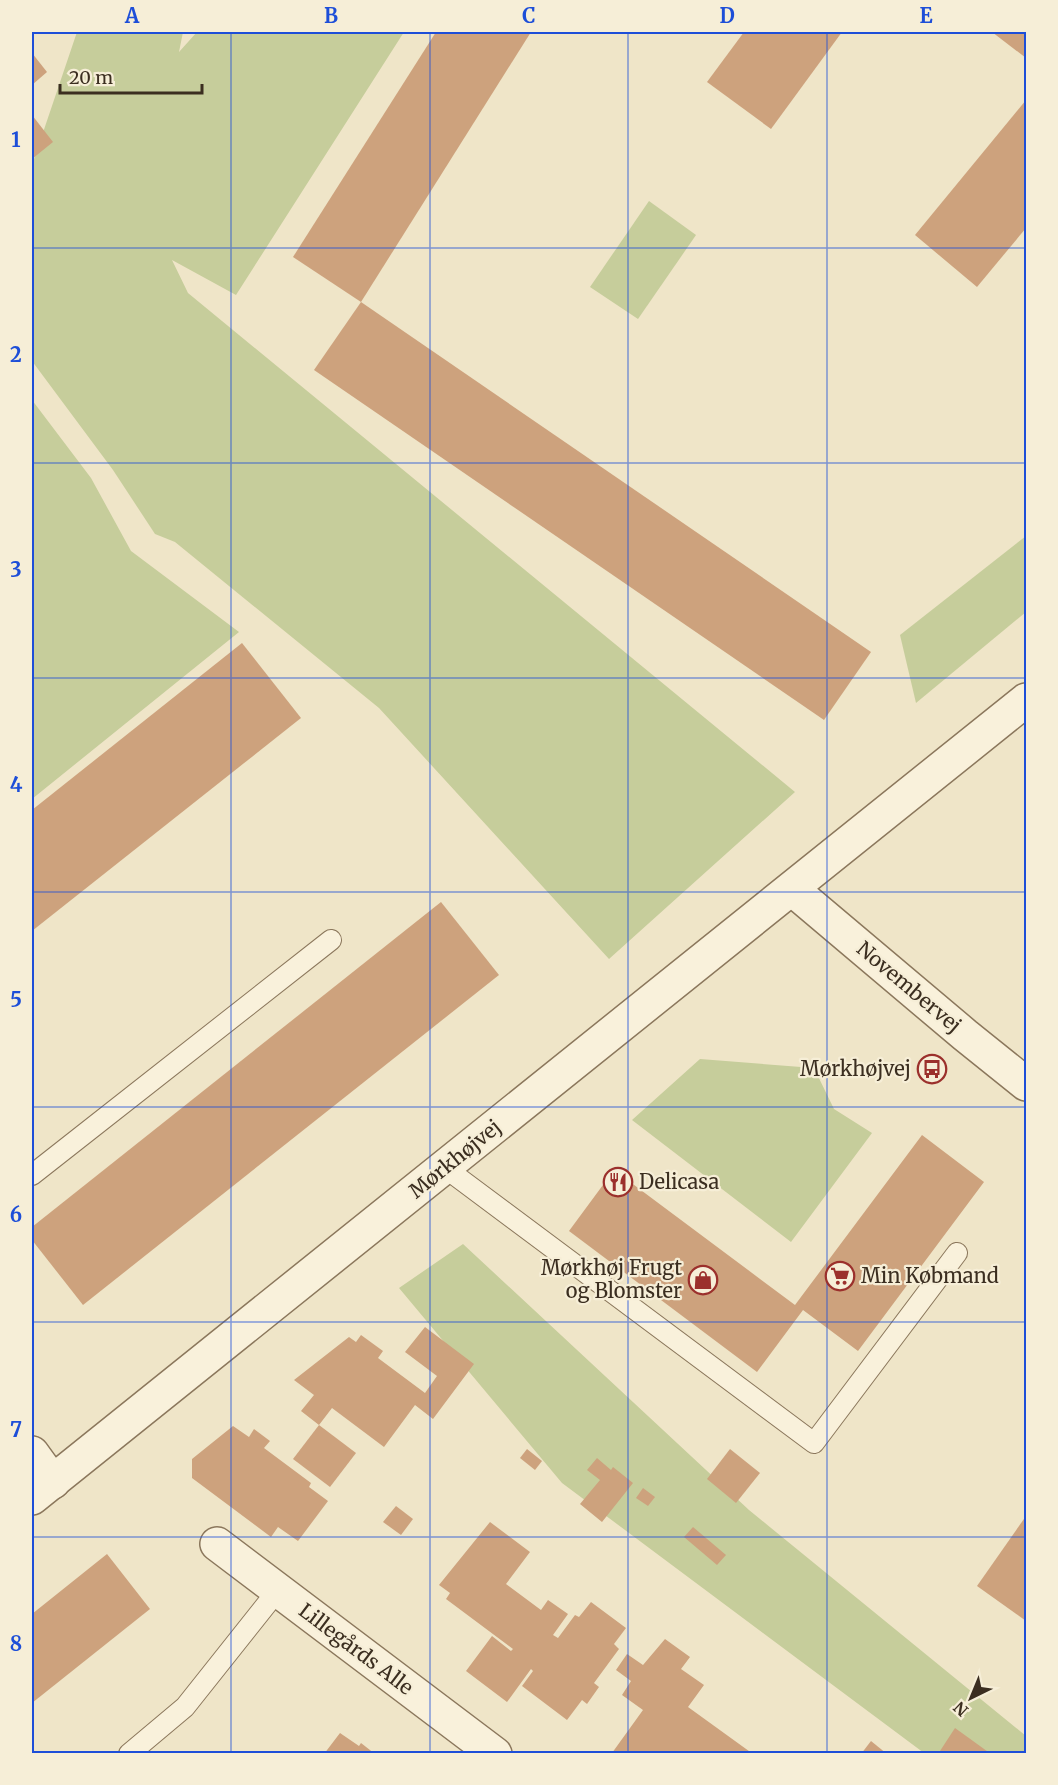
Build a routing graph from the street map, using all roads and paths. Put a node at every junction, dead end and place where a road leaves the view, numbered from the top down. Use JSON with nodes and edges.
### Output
{"nodes":[{"id":1,"x":1026,"y":700,"type":"edge"},
{"id":2,"x":792,"y":889,"type":"junction"},
{"id":3,"x":331,"y":940,"type":"dead end"},
{"id":4,"x":1026,"y":1084,"type":"edge"},
{"id":5,"x":444,"y":1167,"type":"junction"},
{"id":6,"x":32,"y":1176,"type":"edge"},
{"id":7,"x":957,"y":1253,"type":"dead end"},
{"id":8,"x":32,"y":1453,"type":"edge"},
{"id":9,"x":42,"y":1490,"type":"edge"},
{"id":10,"x":217,"y":1544,"type":"dead end"},
{"id":11,"x":278,"y":1590,"type":"junction"},
{"id":12,"x":129,"y":1754,"type":"edge"},
{"id":13,"x":495,"y":1754,"type":"edge"}],
"edges":[{"from":1,"to":2,"type":"street","name":"Mørkhøjvej"},
{"from":2,"to":4,"type":"street","name":"Novembervej"},
{"from":2,"to":5,"type":"street","name":"Mørkhøjvej"},
{"from":3,"to":6,"type":"lane"},
{"from":5,"to":7,"type":"lane"},
{"from":5,"to":9,"type":"street","name":"Mørkhøjvej"},
{"from":8,"to":9,"type":"street","name":"Mørkhøjvej"},
{"from":10,"to":11,"type":"street","name":"Lillegårds Alle"},
{"from":11,"to":12,"type":"lane"},
{"from":11,"to":13,"type":"street","name":"Lillegårds Alle"}]}
